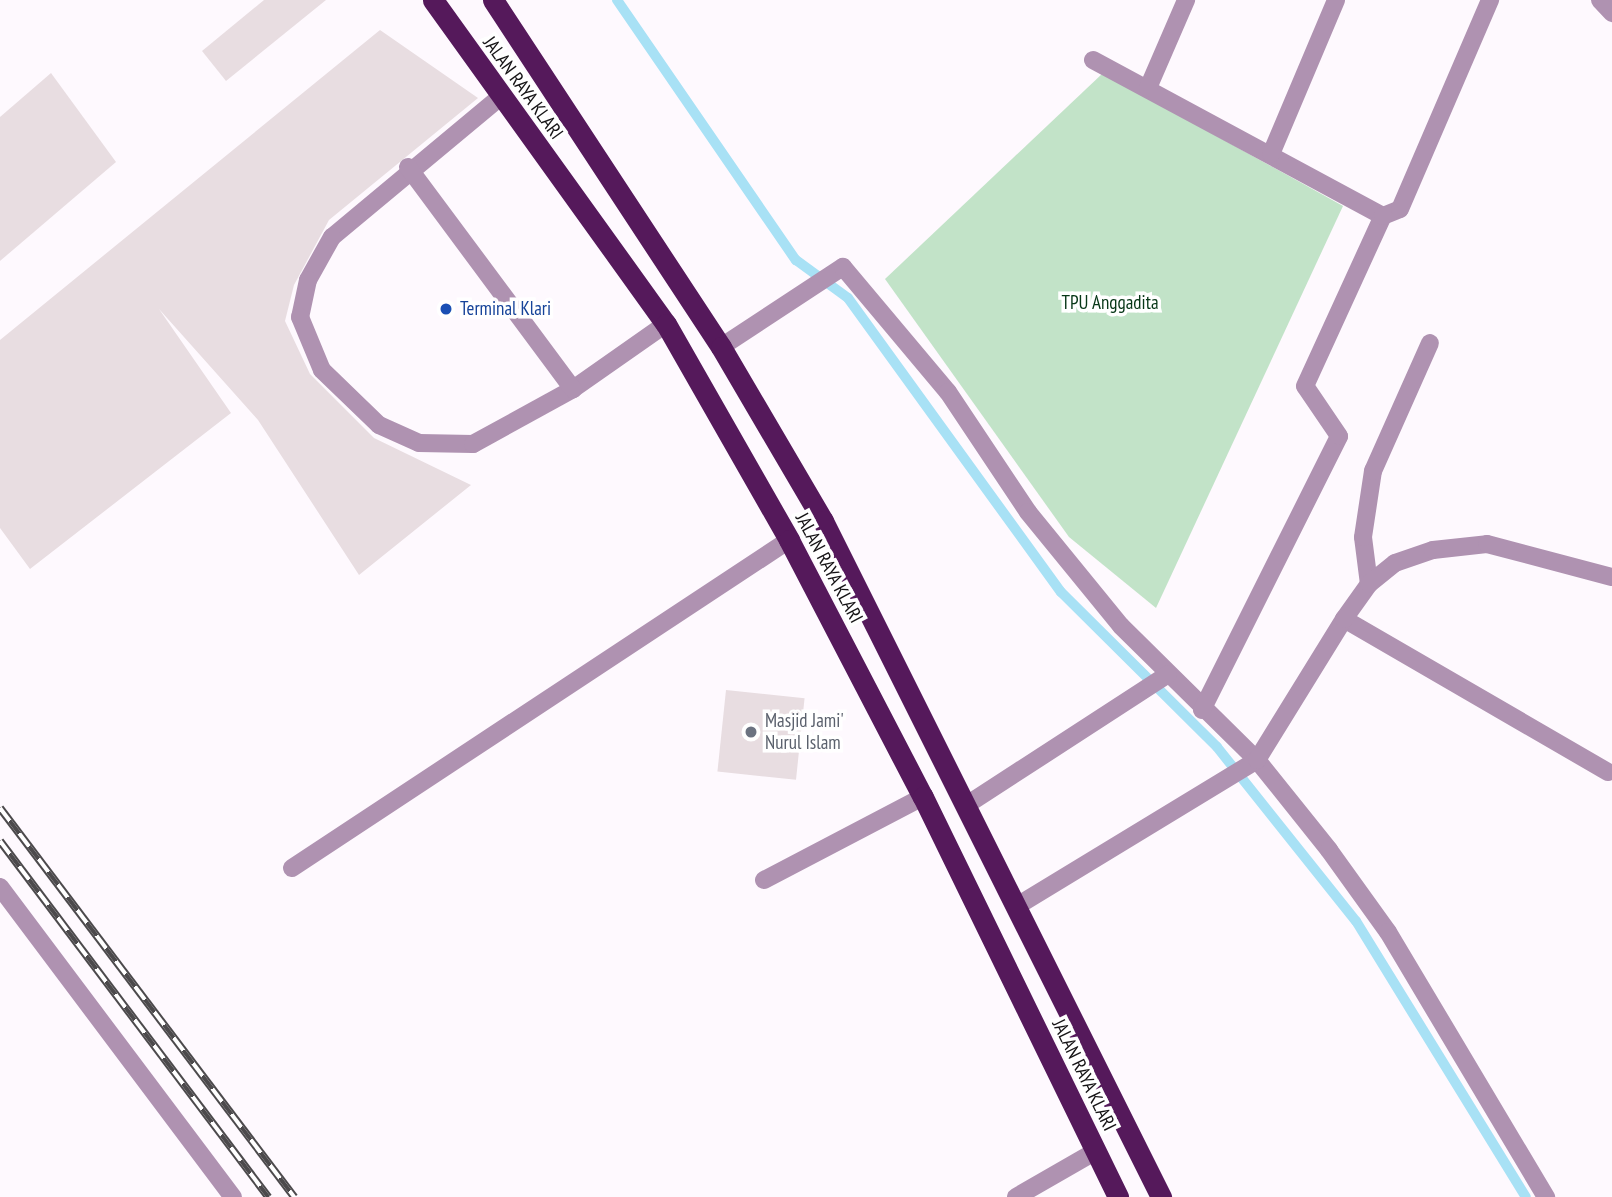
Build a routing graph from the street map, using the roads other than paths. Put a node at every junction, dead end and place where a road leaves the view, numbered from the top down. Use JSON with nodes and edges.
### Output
{"nodes":[{"id":1,"x":433,"y":0,"type":"edge"},
{"id":2,"x":493,"y":0,"type":"edge"},
{"id":3,"x":1186,"y":0,"type":"edge"},
{"id":4,"x":1336,"y":0,"type":"edge"},
{"id":5,"x":1490,"y":0,"type":"edge"},
{"id":6,"x":1600,"y":0,"type":"edge"},
{"id":7,"x":1612,"y":13,"type":"edge"},
{"id":8,"x":1093,"y":60,"type":"dead end"},
{"id":9,"x":1148,"y":88,"type":"junction"},
{"id":10,"x":499,"y":98,"type":"junction"},
{"id":11,"x":1271,"y":154,"type":"junction"},
{"id":12,"x":408,"y":167,"type":"junction"},
{"id":13,"x":1383,"y":216,"type":"junction"},
{"id":14,"x":692,"y":301,"type":"junction"},
{"id":15,"x":666,"y":324,"type":"junction"},
{"id":16,"x":1430,"y":343,"type":"dead end"},
{"id":17,"x":721,"y":347,"type":"junction"},
{"id":18,"x":573,"y":389,"type":"junction"},
{"id":19,"x":789,"y":540,"type":"junction"},
{"id":20,"x":1612,"y":577,"type":"edge"},
{"id":21,"x":1369,"y":584,"type":"junction"},
{"id":22,"x":1343,"y":619,"type":"junction"},
{"id":23,"x":1157,"y":680,"type":"junction"},
{"id":24,"x":1202,"y":710,"type":"junction"},
{"id":25,"x":1243,"y":767,"type":"junction"},
{"id":26,"x":1608,"y":772,"type":"dead end"},
{"id":27,"x":923,"y":797,"type":"junction"},
{"id":28,"x":965,"y":806,"type":"junction"},
{"id":29,"x":292,"y":868,"type":"dead end"},
{"id":30,"x":764,"y":880,"type":"dead end"},
{"id":31,"x":0,"y":887,"type":"edge"},
{"id":32,"x":1017,"y":906,"type":"junction"},
{"id":33,"x":1096,"y":1151,"type":"junction"},
{"id":34,"x":233,"y":1197,"type":"edge"},
{"id":35,"x":1016,"y":1197,"type":"edge"},
{"id":36,"x":1118,"y":1197,"type":"edge"},
{"id":37,"x":1161,"y":1197,"type":"edge"},
{"id":38,"x":1546,"y":1197,"type":"edge"}],
"edges":[{"from":1,"to":10,"type":"highway","name":"JALAN RAYA KLARI"},
{"from":2,"to":14,"type":"highway","name":"JALAN RAYA KLARI"},
{"from":3,"to":9,"type":"street"},
{"from":4,"to":11,"type":"street"},
{"from":5,"to":13,"type":"street"},
{"from":6,"to":7,"type":"street"},
{"from":8,"to":9,"type":"street"},
{"from":9,"to":11,"type":"street"},
{"from":10,"to":12,"type":"street"},
{"from":10,"to":15,"type":"highway","name":"JALAN RAYA KLARI"},
{"from":11,"to":13,"type":"street"},
{"from":12,"to":18,"type":"street"},
{"from":12,"to":18,"type":"street"},
{"from":13,"to":24,"type":"street"},
{"from":14,"to":15,"type":"highway"},
{"from":14,"to":17,"type":"highway","name":"JALAN RAYA KLARI"},
{"from":15,"to":18,"type":"street"},
{"from":15,"to":19,"type":"highway","name":"JALAN RAYA KLARI"},
{"from":16,"to":21,"type":"street"},
{"from":17,"to":23,"type":"street"},
{"from":17,"to":28,"type":"highway","name":"JALAN RAYA KLARI"},
{"from":19,"to":27,"type":"highway","name":"JALAN RAYA KLARI"},
{"from":19,"to":29,"type":"street"},
{"from":20,"to":21,"type":"street"},
{"from":21,"to":22,"type":"street"},
{"from":22,"to":25,"type":"street"},
{"from":22,"to":26,"type":"street"},
{"from":23,"to":24,"type":"street"},
{"from":23,"to":28,"type":"street"},
{"from":24,"to":25,"type":"street"},
{"from":25,"to":32,"type":"street"},
{"from":25,"to":38,"type":"street"},
{"from":27,"to":30,"type":"street"},
{"from":27,"to":33,"type":"highway","name":"JALAN RAYA KLARI"},
{"from":28,"to":32,"type":"highway","name":"JALAN RAYA KLARI"},
{"from":31,"to":34,"type":"street"},
{"from":32,"to":37,"type":"highway","name":"JALAN RAYA KLARI"},
{"from":33,"to":35,"type":"street"},
{"from":33,"to":36,"type":"highway","name":"JALAN RAYA KLARI"}]}
